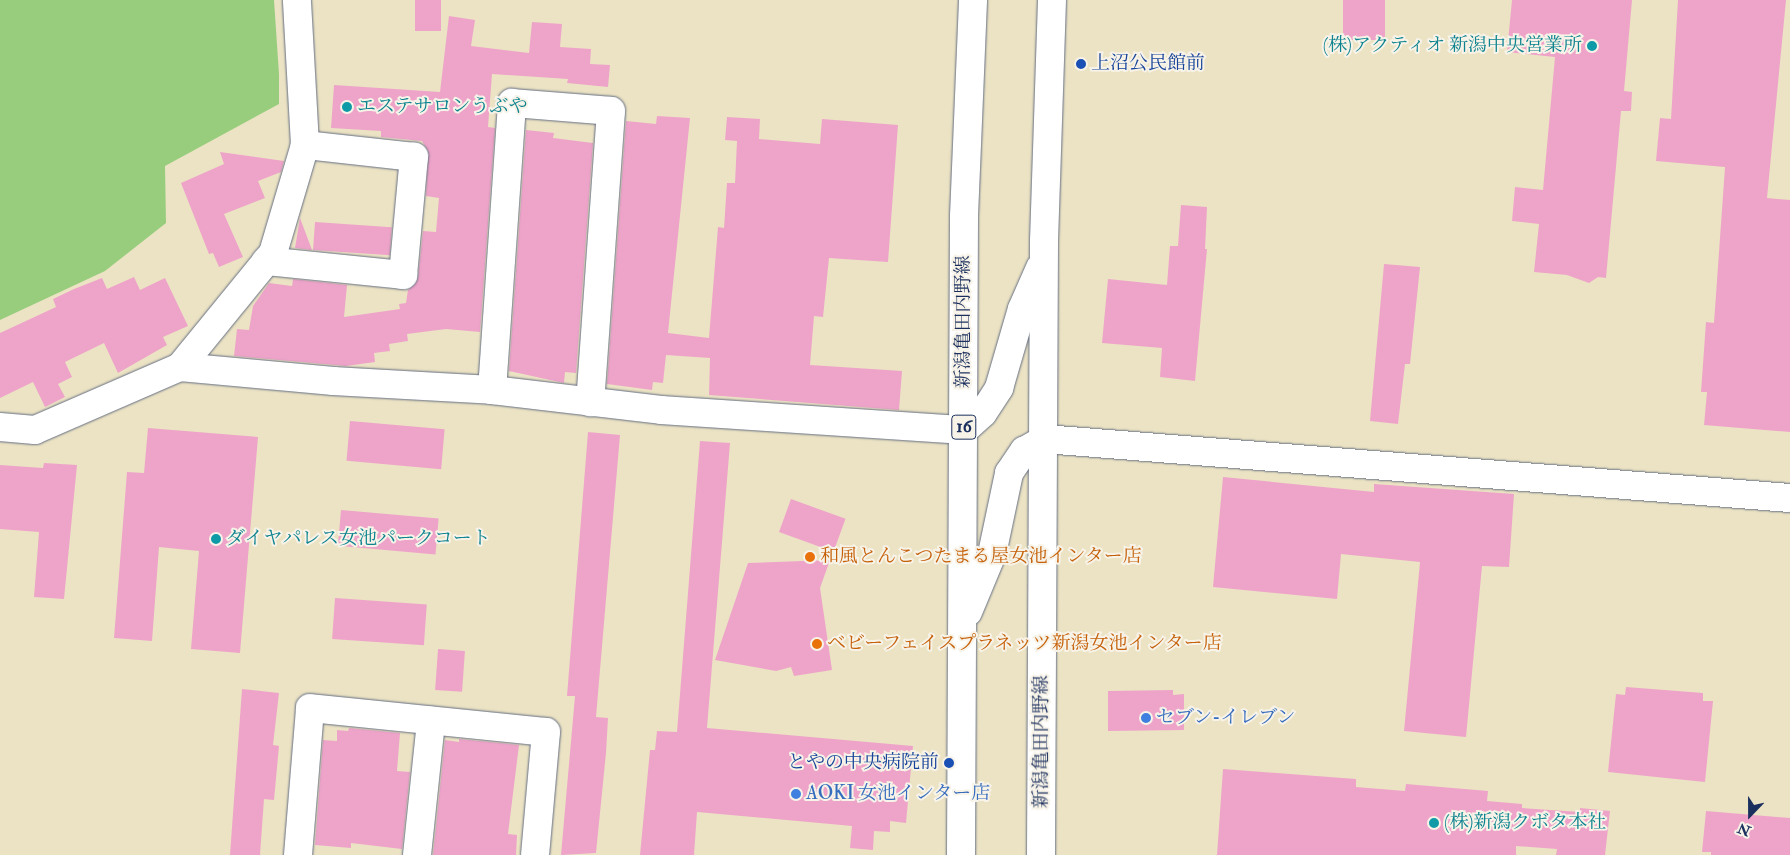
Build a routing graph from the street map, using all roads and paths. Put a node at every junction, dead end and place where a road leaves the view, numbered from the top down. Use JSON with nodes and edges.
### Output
{"nodes":[{"id":1,"x":297,"y":0,"type":"edge"},
{"id":2,"x":974,"y":0,"type":"edge"},
{"id":3,"x":1052,"y":0,"type":"edge"},
{"id":4,"x":305,"y":145,"type":"junction"},
{"id":5,"x":1044,"y":260,"type":"junction"},
{"id":6,"x":266,"y":261,"type":"junction"},
{"id":7,"x":180,"y":367,"type":"junction"},
{"id":8,"x":492,"y":390,"type":"junction"},
{"id":9,"x":590,"y":402,"type":"junction"},
{"id":10,"x":0,"y":427,"type":"edge"},
{"id":11,"x":964,"y":430,"type":"junction"},
{"id":12,"x":1045,"y":439,"type":"junction"},
{"id":13,"x":1790,"y":498,"type":"edge"},
{"id":14,"x":963,"y":625,"type":"junction"},
{"id":15,"x":431,"y":721,"type":"junction"},
{"id":16,"x":298,"y":855,"type":"edge"},
{"id":17,"x":417,"y":855,"type":"edge"},
{"id":18,"x":535,"y":855,"type":"edge"},
{"id":19,"x":961,"y":855,"type":"edge"},
{"id":20,"x":1042,"y":855,"type":"edge"}],
"edges":[{"from":1,"to":4,"type":"street"},
{"from":2,"to":11,"type":"street","name":"新潟亀田内野線","number":"16"},
{"from":3,"to":5,"type":"street","name":"新潟亀田内野線"},
{"from":4,"to":6,"type":"street"},
{"from":4,"to":6,"type":"street"},
{"from":5,"to":11,"type":"street"},
{"from":5,"to":12,"type":"street","name":"新潟亀田内野線"},
{"from":6,"to":7,"type":"street"},
{"from":7,"to":8,"type":"street"},
{"from":7,"to":10,"type":"street"},
{"from":8,"to":9,"type":"street"},
{"from":8,"to":9,"type":"street"},
{"from":9,"to":11,"type":"street"},
{"from":11,"to":14,"type":"street","name":"新潟亀田内野線","number":"16"},
{"from":12,"to":13,"type":"street"},
{"from":12,"to":14,"type":"street"},
{"from":12,"to":20,"type":"street","name":"新潟亀田内野線"},
{"from":14,"to":19,"type":"street","name":"新潟亀田内野線","number":"16"},
{"from":15,"to":16,"type":"street"},
{"from":15,"to":17,"type":"street"},
{"from":15,"to":18,"type":"street"}]}
